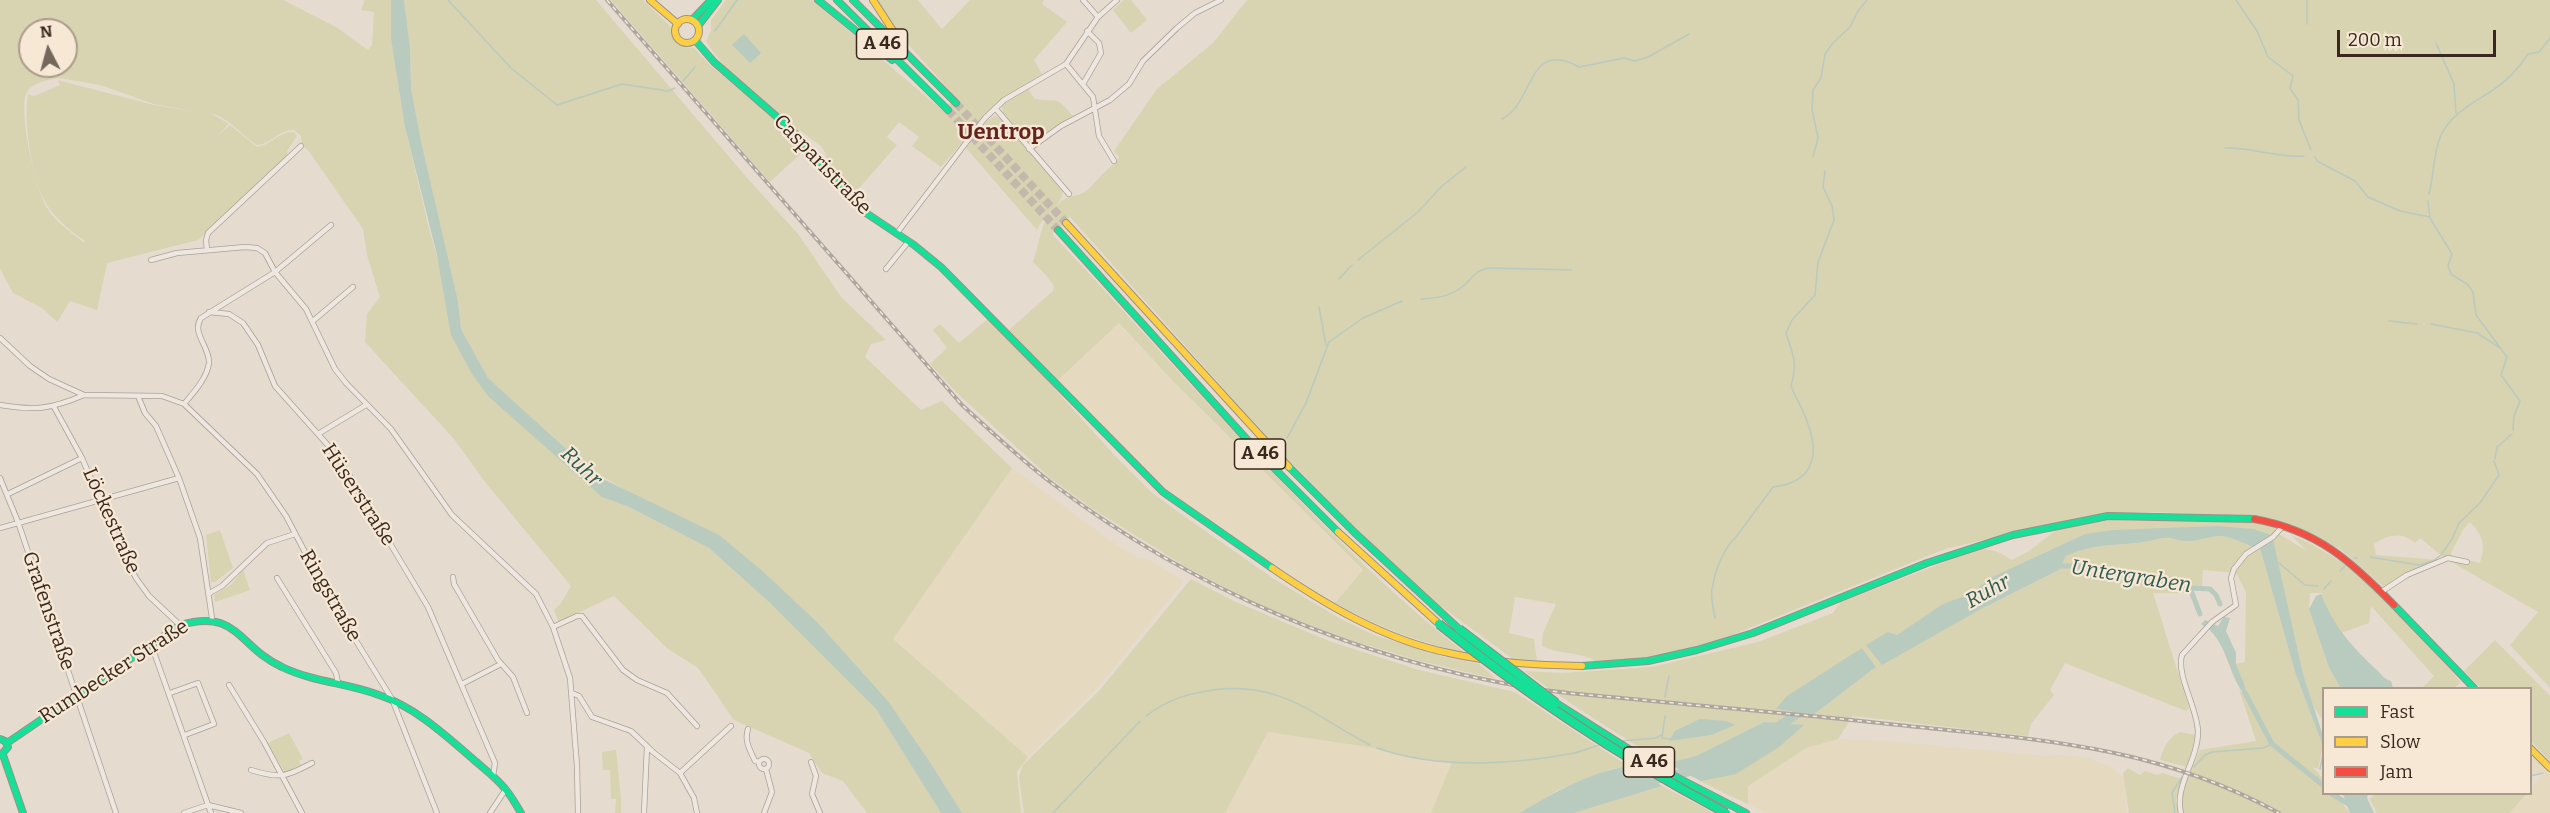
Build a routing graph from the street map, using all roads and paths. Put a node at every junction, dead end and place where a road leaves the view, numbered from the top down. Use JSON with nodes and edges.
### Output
{"nodes":[{"id":1,"x":650,"y":0,"type":"edge"},
{"id":2,"x":711,"y":0,"type":"edge"},
{"id":3,"x":718,"y":0,"type":"edge"},
{"id":4,"x":818,"y":0,"type":"edge"},
{"id":5,"x":837,"y":0,"type":"edge"},
{"id":6,"x":853,"y":0,"type":"edge"},
{"id":7,"x":873,"y":0,"type":"edge"},
{"id":8,"x":1083,"y":0,"type":"edge"},
{"id":9,"x":1117,"y":0,"type":"edge"},
{"id":10,"x":1221,"y":0,"type":"edge"},
{"id":11,"x":1098,"y":17,"type":"junction"},
{"id":12,"x":695,"y":23,"type":"junction"},
{"id":13,"x":678,"y":24,"type":"junction"},
{"id":14,"x":1087,"y":31,"type":"junction"},
{"id":15,"x":695,"y":40,"type":"junction"},
{"id":16,"x":916,"y":62,"type":"junction"},
{"id":17,"x":1066,"y":64,"type":"junction"},
{"id":18,"x":1083,"y":84,"type":"junction"},
{"id":19,"x":927,"y":88,"type":"junction"},
{"id":20,"x":956,"y":103,"type":"tunnel mouth"},
{"id":21,"x":995,"y":108,"type":"junction"},
{"id":22,"x":1096,"y":108,"type":"junction"},
{"id":23,"x":948,"y":110,"type":"tunnel mouth"},
{"id":24,"x":301,"y":146,"type":"dead end"},
{"id":25,"x":1029,"y":148,"type":"junction"},
{"id":26,"x":1114,"y":161,"type":"dead end"},
{"id":27,"x":1069,"y":194,"type":"dead end"},
{"id":28,"x":1066,"y":223,"type":"tunnel mouth"},
{"id":29,"x":331,"y":225,"type":"dead end"},
{"id":30,"x":1058,"y":230,"type":"tunnel mouth"},
{"id":31,"x":897,"y":233,"type":"junction"},
{"id":32,"x":909,"y":241,"type":"junction"},
{"id":33,"x":207,"y":250,"type":"junction"},
{"id":34,"x":151,"y":260,"type":"dead end"},
{"id":35,"x":886,"y":269,"type":"dead end"},
{"id":36,"x":275,"y":272,"type":"junction"},
{"id":37,"x":353,"y":287,"type":"dead end"},
{"id":38,"x":209,"y":312,"type":"junction"},
{"id":39,"x":313,"y":321,"type":"junction"},
{"id":40,"x":0,"y":338,"type":"edge"},
{"id":41,"x":84,"y":395,"type":"junction"},
{"id":42,"x":138,"y":396,"type":"junction"},
{"id":43,"x":184,"y":404,"type":"junction"},
{"id":44,"x":0,"y":405,"type":"edge"},
{"id":45,"x":366,"y":405,"type":"junction"},
{"id":46,"x":54,"y":407,"type":"junction"},
{"id":47,"x":318,"y":434,"type":"junction"},
{"id":48,"x":82,"y":458,"type":"junction"},
{"id":49,"x":0,"y":478,"type":"edge"},
{"id":50,"x":179,"y":478,"type":"junction"},
{"id":51,"x":8,"y":494,"type":"junction"},
{"id":52,"x":100,"y":502,"type":"junction"},
{"id":53,"x":18,"y":522,"type":"junction"},
{"id":54,"x":2283,"y":526,"type":"junction"},
{"id":55,"x":0,"y":528,"type":"edge"},
{"id":56,"x":295,"y":534,"type":"junction"},
{"id":57,"x":2466,"y":562,"type":"dead end"},
{"id":58,"x":453,"y":577,"type":"dead end"},
{"id":59,"x":277,"y":578,"type":"dead end"},
{"id":60,"x":2381,"y":592,"type":"junction"},
{"id":61,"x":208,"y":594,"type":"junction"},
{"id":62,"x":212,"y":618,"type":"junction"},
{"id":63,"x":180,"y":625,"type":"junction"},
{"id":64,"x":553,"y":627,"type":"junction"},
{"id":65,"x":151,"y":644,"type":"junction"},
{"id":66,"x":501,"y":664,"type":"junction"},
{"id":67,"x":338,"y":683,"type":"junction"},
{"id":68,"x":462,"y":684,"type":"junction"},
{"id":69,"x":229,"y":685,"type":"dead end"},
{"id":70,"x":2473,"y":687,"type":"edge"},
{"id":71,"x":170,"y":693,"type":"junction"},
{"id":72,"x":572,"y":693,"type":"junction"},
{"id":73,"x":77,"y":695,"type":"junction"},
{"id":74,"x":392,"y":699,"type":"junction"},
{"id":75,"x":527,"y":713,"type":"dead end"},
{"id":76,"x":697,"y":726,"type":"dead end"},
{"id":77,"x":732,"y":726,"type":"dead end"},
{"id":78,"x":748,"y":729,"type":"dead end"},
{"id":79,"x":185,"y":735,"type":"junction"},
{"id":80,"x":3,"y":741,"type":"edge"},
{"id":81,"x":647,"y":747,"type":"junction"},
{"id":82,"x":2532,"y":750,"type":"edge"},
{"id":83,"x":2,"y":755,"type":"edge"},
{"id":84,"x":811,"y":762,"type":"dead end"},
{"id":85,"x":312,"y":763,"type":"dead end"},
{"id":86,"x":2550,"y":768,"type":"edge"},
{"id":87,"x":251,"y":770,"type":"dead end"},
{"id":88,"x":680,"y":773,"type":"junction"},
{"id":89,"x":493,"y":776,"type":"junction"},
{"id":90,"x":284,"y":777,"type":"junction"},
{"id":91,"x":506,"y":789,"type":"junction"},
{"id":92,"x":208,"y":805,"type":"junction"},
{"id":93,"x":23,"y":813,"type":"edge"},
{"id":94,"x":116,"y":813,"type":"edge"},
{"id":95,"x":184,"y":813,"type":"edge"},
{"id":96,"x":211,"y":813,"type":"edge"},
{"id":97,"x":240,"y":813,"type":"edge"},
{"id":98,"x":302,"y":813,"type":"edge"},
{"id":99,"x":437,"y":813,"type":"edge"},
{"id":100,"x":490,"y":813,"type":"edge"},
{"id":101,"x":521,"y":813,"type":"edge"},
{"id":102,"x":578,"y":813,"type":"edge"},
{"id":103,"x":644,"y":813,"type":"edge"},
{"id":104,"x":697,"y":813,"type":"edge"},
{"id":105,"x":764,"y":813,"type":"edge"},
{"id":106,"x":820,"y":813,"type":"edge"},
{"id":107,"x":1726,"y":813,"type":"edge"},
{"id":108,"x":1746,"y":813,"type":"edge"},
{"id":109,"x":2181,"y":813,"type":"edge"}],
"edges":[{"from":1,"to":13,"type":"main road"},
{"from":2,"to":12,"type":"main road"},
{"from":3,"to":12,"type":"main road"},
{"from":4,"to":19,"type":"main road"},
{"from":5,"to":19,"type":"main road","number":"A 46"},
{"from":6,"to":16,"type":"main road","number":"A 46"},
{"from":7,"to":16,"type":"main road"},
{"from":8,"to":11,"type":"street"},
{"from":9,"to":11,"type":"street"},
{"from":10,"to":22,"type":"street"},
{"from":11,"to":14,"type":"street"},
{"from":12,"to":13,"type":"main road"},
{"from":12,"to":15,"type":"main road"},
{"from":13,"to":15,"type":"main road"},
{"from":14,"to":17,"type":"street"},
{"from":14,"to":18,"type":"street"},
{"from":15,"to":31,"type":"main road","name":"Casparistraße"},
{"from":16,"to":20,"type":"main road","number":"A 46"},
{"from":17,"to":18,"type":"street"},
{"from":17,"to":21,"type":"street"},
{"from":18,"to":22,"type":"street"},
{"from":19,"to":23,"type":"main road","number":"A 46"},
{"from":21,"to":25,"type":"street"},
{"from":21,"to":31,"type":"street"},
{"from":22,"to":25,"type":"street"},
{"from":22,"to":26,"type":"street"},
{"from":24,"to":33,"type":"street"},
{"from":25,"to":27,"type":"street"},
{"from":28,"to":108,"type":"main road","number":"A 46","bridge":true},
{"from":29,"to":36,"type":"street"},
{"from":30,"to":107,"type":"main road","number":"A 46","bridge":true},
{"from":31,"to":32,"type":"main road","name":"Casparistraße"},
{"from":32,"to":35,"type":"street"},
{"from":32,"to":54,"type":"main road","name":"Casparistraße"},
{"from":33,"to":34,"type":"street"},
{"from":33,"to":36,"type":"street"},
{"from":36,"to":38,"type":"street"},
{"from":36,"to":39,"type":"street"},
{"from":37,"to":39,"type":"street"},
{"from":38,"to":43,"type":"street"},
{"from":38,"to":47,"type":"street","name":"Hüserstraße"},
{"from":39,"to":45,"type":"street"},
{"from":40,"to":41,"type":"street"},
{"from":41,"to":42,"type":"street"},
{"from":41,"to":46,"type":"street"},
{"from":42,"to":43,"type":"street"},
{"from":42,"to":50,"type":"street"},
{"from":43,"to":56,"type":"street","name":"Ringstraße"},
{"from":44,"to":46,"type":"street"},
{"from":45,"to":47,"type":"street"},
{"from":45,"to":64,"type":"street"},
{"from":46,"to":48,"type":"street","name":"Löckestraße"},
{"from":47,"to":68,"type":"street","name":"Hüserstraße"},
{"from":48,"to":51,"type":"street"},
{"from":48,"to":52,"type":"street","name":"Löckestraße"},
{"from":49,"to":51,"type":"street","name":"Grafenstraße"},
{"from":50,"to":52,"type":"street"},
{"from":50,"to":61,"type":"street"},
{"from":51,"to":53,"type":"street","name":"Grafenstraße"},
{"from":52,"to":53,"type":"street"},
{"from":52,"to":63,"type":"street","name":"Löckestraße"},
{"from":53,"to":55,"type":"street"},
{"from":53,"to":73,"type":"street","name":"Grafenstraße"},
{"from":54,"to":60,"type":"main road","name":"Casparistraße"},
{"from":54,"to":109,"type":"street"},
{"from":56,"to":61,"type":"street"},
{"from":56,"to":74,"type":"street","name":"Ringstraße"},
{"from":57,"to":60,"type":"street"},
{"from":58,"to":66,"type":"street"},
{"from":59,"to":67,"type":"street"},
{"from":60,"to":70,"type":"main road","name":"Casparistraße"},
{"from":61,"to":62,"type":"street"},
{"from":62,"to":63,"type":"main road","name":"Rumbecker Straße"},
{"from":62,"to":67,"type":"main road","name":"Rumbecker Straße"},
{"from":63,"to":65,"type":"main road","name":"Rumbecker Straße"},
{"from":64,"to":72,"type":"street"},
{"from":64,"to":76,"type":"street"},
{"from":65,"to":71,"type":"street"},
{"from":65,"to":73,"type":"main road","name":"Rumbecker Straße"},
{"from":66,"to":68,"type":"street"},
{"from":66,"to":75,"type":"street"},
{"from":67,"to":74,"type":"main road","name":"Rumbecker Straße"},
{"from":68,"to":89,"type":"street","name":"Hüserstraße"},
{"from":69,"to":90,"type":"street"},
{"from":71,"to":79,"type":"street"},
{"from":71,"to":79,"type":"street"},
{"from":72,"to":81,"type":"street"},
{"from":72,"to":102,"type":"street"},
{"from":73,"to":80,"type":"main road","name":"Rumbecker Straße"},
{"from":73,"to":94,"type":"street","name":"Grafenstraße"},
{"from":74,"to":89,"type":"main road","name":"Rumbecker Straße"},
{"from":74,"to":99,"type":"street","name":"Ringstraße"},
{"from":77,"to":88,"type":"street"},
{"from":78,"to":105,"type":"street"},
{"from":79,"to":92,"type":"street"},
{"from":80,"to":83,"type":"main road"},
{"from":81,"to":88,"type":"street"},
{"from":81,"to":103,"type":"street"},
{"from":82,"to":86,"type":"main road"},
{"from":83,"to":93,"type":"main road"},
{"from":84,"to":106,"type":"street"},
{"from":85,"to":90,"type":"street"},
{"from":87,"to":90,"type":"street"},
{"from":88,"to":104,"type":"street"},
{"from":89,"to":91,"type":"main road","name":"Rumbecker Straße"},
{"from":90,"to":98,"type":"street"},
{"from":91,"to":100,"type":"street"},
{"from":91,"to":101,"type":"main road","name":"Rumbecker Straße"},
{"from":92,"to":95,"type":"street"},
{"from":92,"to":96,"type":"street"},
{"from":92,"to":97,"type":"street"}]}
